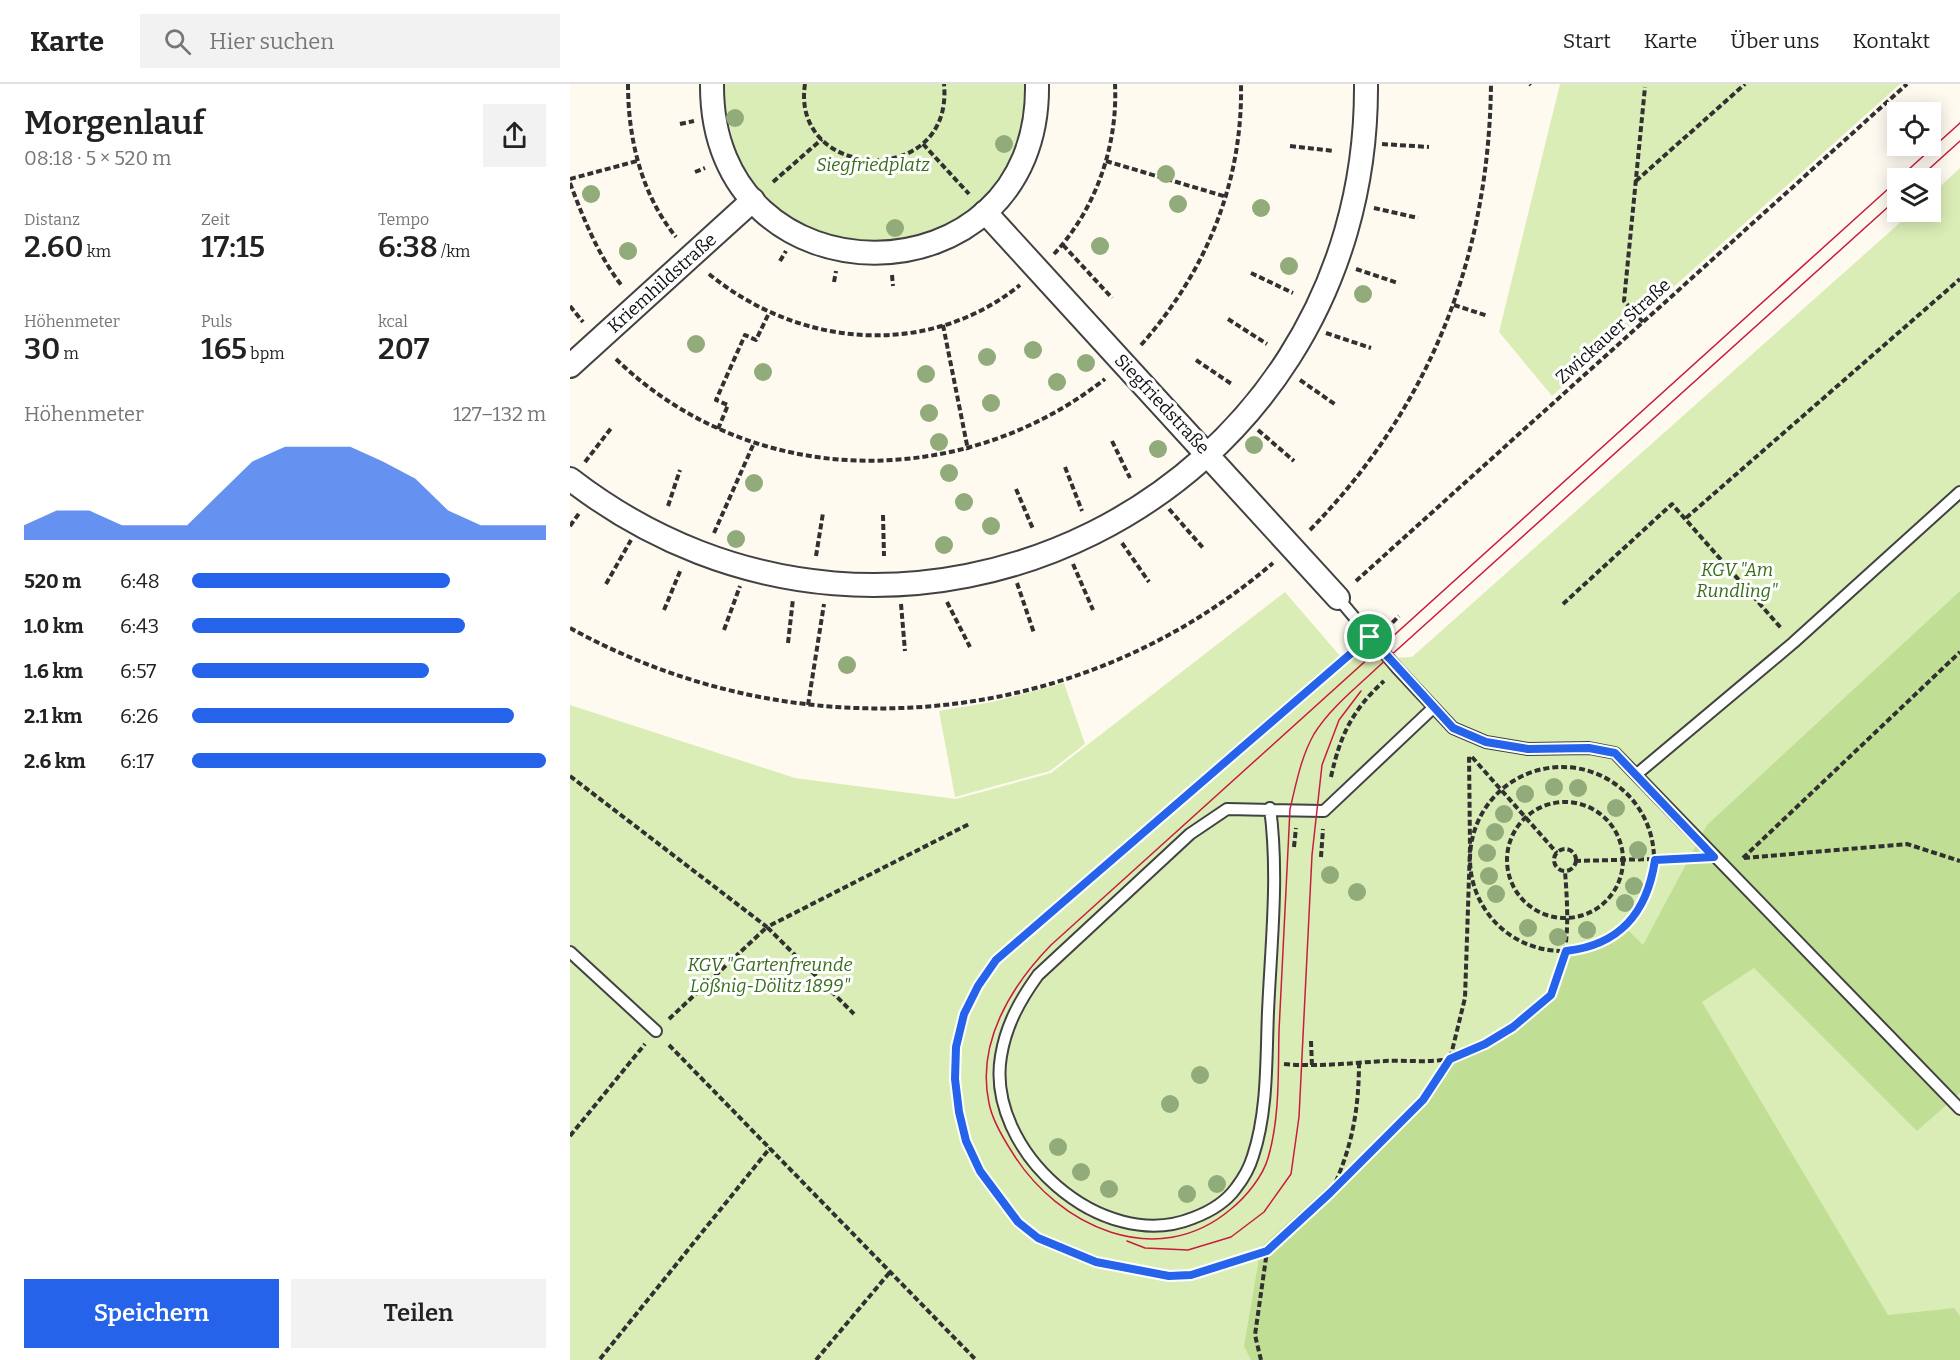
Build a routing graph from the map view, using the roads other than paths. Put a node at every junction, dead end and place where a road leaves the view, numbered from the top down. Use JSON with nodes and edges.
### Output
{"nodes":[{"id":1,"x":712,"y":84,"type":"edge"},
{"id":2,"x":1037,"y":84,"type":"edge"},
{"id":3,"x":1366,"y":84,"type":"edge"},
{"id":4,"x":760,"y":194,"type":"junction"},
{"id":5,"x":978,"y":204,"type":"junction"},
{"id":6,"x":570,"y":366,"type":"edge"},
{"id":7,"x":1209,"y":454,"type":"junction"},
{"id":8,"x":571,"y":480,"type":"edge"},
{"id":9,"x":1960,"y":492,"type":"edge"},
{"id":10,"x":1338,"y":598,"type":"joint"},
{"id":11,"x":1433,"y":708,"type":"junction"},
{"id":12,"x":1637,"y":774,"type":"junction"},
{"id":13,"x":1270,"y":808,"type":"junction"},
{"id":14,"x":570,"y":952,"type":"edge"},
{"id":15,"x":656,"y":1031,"type":"road end"},
{"id":16,"x":1960,"y":1109,"type":"edge"}],
"edges":[{"from":1,"to":4,"type":"street"},
{"from":2,"to":5,"type":"street"},
{"from":3,"to":7,"type":"street"},
{"from":4,"to":5,"type":"street"},
{"from":4,"to":6,"type":"street","name":"Kriemhildstraße"},
{"from":5,"to":7,"type":"street","name":"Siegfriedstraße"},
{"from":7,"to":8,"type":"street"},
{"from":7,"to":10,"type":"street","name":"Siegfriedstraße"},
{"from":9,"to":12,"type":"lane"},
{"from":10,"to":11,"type":"lane"},
{"from":11,"to":12,"type":"lane"},
{"from":11,"to":13,"type":"lane"},
{"from":12,"to":16,"type":"lane"},
{"from":13,"to":13,"type":"lane"},
{"from":14,"to":15,"type":"lane"}]}
